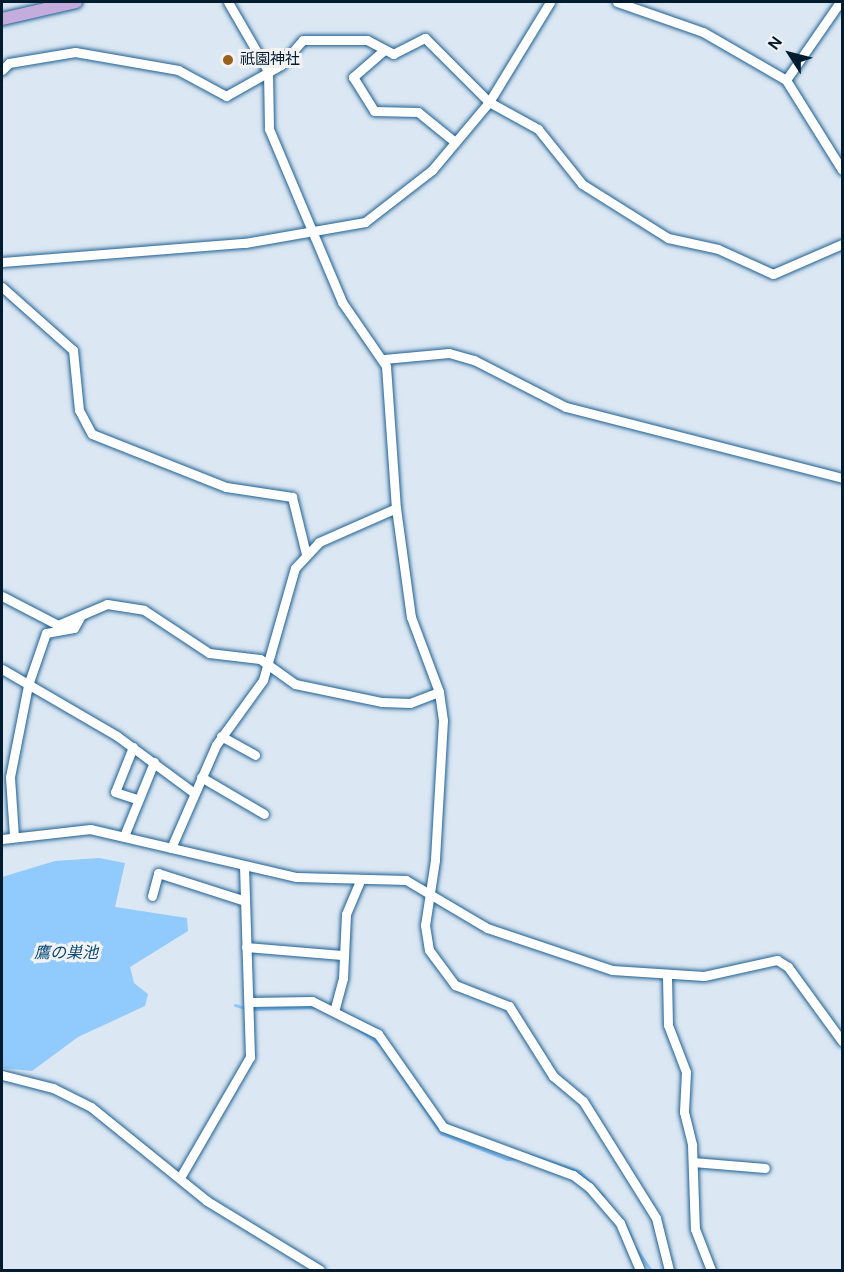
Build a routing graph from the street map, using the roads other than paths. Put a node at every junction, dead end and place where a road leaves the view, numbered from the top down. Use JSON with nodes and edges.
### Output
{"nodes":[{"id":1,"x":76,"y":2,"type":"edge"},
{"id":2,"x":228,"y":2,"type":"edge"},
{"id":3,"x":550,"y":2,"type":"edge"},
{"id":4,"x":617,"y":2,"type":"edge"},
{"id":5,"x":840,"y":2,"type":"edge"},
{"id":6,"x":2,"y":19,"type":"edge"},
{"id":7,"x":383,"y":51,"type":"junction"},
{"id":8,"x":2,"y":70,"type":"edge"},
{"id":9,"x":268,"y":71,"type":"junction"},
{"id":10,"x":786,"y":80,"type":"junction"},
{"id":11,"x":489,"y":102,"type":"junction"},
{"id":12,"x":455,"y":142,"type":"junction"},
{"id":13,"x":843,"y":170,"type":"edge"},
{"id":14,"x":317,"y":234,"type":"junction"},
{"id":15,"x":843,"y":244,"type":"edge"},
{"id":16,"x":2,"y":262,"type":"edge"},
{"id":17,"x":2,"y":287,"type":"edge"},
{"id":18,"x":384,"y":359,"type":"junction"},
{"id":19,"x":843,"y":478,"type":"edge"},
{"id":20,"x":396,"y":508,"type":"junction"},
{"id":21,"x":306,"y":554,"type":"junction"},
{"id":22,"x":2,"y":596,"type":"edge"},
{"id":23,"x":80,"y":616,"type":"junction"},
{"id":24,"x":270,"y":662,"type":"junction"},
{"id":25,"x":2,"y":669,"type":"edge"},
{"id":26,"x":28,"y":685,"type":"junction"},
{"id":27,"x":439,"y":692,"type":"junction"},
{"id":28,"x":221,"y":736,"type":"junction"},
{"id":29,"x":133,"y":747,"type":"junction"},
{"id":30,"x":255,"y":755,"type":"dead end"},
{"id":31,"x":154,"y":762,"type":"junction"},
{"id":32,"x":201,"y":777,"type":"junction"},
{"id":33,"x":193,"y":792,"type":"junction"},
{"id":34,"x":137,"y":799,"type":"junction"},
{"id":35,"x":264,"y":814,"type":"dead end"},
{"id":36,"x":14,"y":836,"type":"junction"},
{"id":37,"x":124,"y":836,"type":"junction"},
{"id":38,"x":2,"y":839,"type":"edge"},
{"id":39,"x":171,"y":848,"type":"junction"},
{"id":40,"x":244,"y":867,"type":"junction"},
{"id":41,"x":360,"y":881,"type":"junction"},
{"id":42,"x":429,"y":891,"type":"junction"},
{"id":43,"x":152,"y":896,"type":"dead end"},
{"id":44,"x":242,"y":900,"type":"junction"},
{"id":45,"x":246,"y":947,"type":"junction"},
{"id":46,"x":342,"y":955,"type":"junction"},
{"id":47,"x":667,"y":976,"type":"junction"},
{"id":48,"x":250,"y":1002,"type":"junction"},
{"id":49,"x":335,"y":1008,"type":"junction"},
{"id":50,"x":843,"y":1041,"type":"edge"},
{"id":51,"x":2,"y":1075,"type":"edge"},
{"id":52,"x":693,"y":1162,"type":"junction"},
{"id":53,"x":765,"y":1168,"type":"dead end"},
{"id":54,"x":181,"y":1176,"type":"junction"},
{"id":55,"x":320,"y":1270,"type":"edge"},
{"id":56,"x":640,"y":1270,"type":"edge"},
{"id":57,"x":669,"y":1270,"type":"edge"},
{"id":58,"x":711,"y":1270,"type":"edge"}],
"edges":[{"from":1,"to":6,"type":"main road"},
{"from":2,"to":9,"type":"street"},
{"from":3,"to":11,"type":"street"},
{"from":4,"to":10,"type":"street"},
{"from":5,"to":10,"type":"street"},
{"from":7,"to":9,"type":"street"},
{"from":7,"to":11,"type":"street"},
{"from":7,"to":12,"type":"street"},
{"from":8,"to":9,"type":"street"},
{"from":9,"to":14,"type":"street"},
{"from":10,"to":13,"type":"street"},
{"from":11,"to":12,"type":"street"},
{"from":11,"to":15,"type":"street"},
{"from":12,"to":14,"type":"street"},
{"from":14,"to":16,"type":"street"},
{"from":14,"to":18,"type":"street"},
{"from":17,"to":21,"type":"street"},
{"from":18,"to":19,"type":"street"},
{"from":18,"to":20,"type":"street"},
{"from":20,"to":21,"type":"street"},
{"from":20,"to":27,"type":"street"},
{"from":21,"to":24,"type":"street"},
{"from":22,"to":23,"type":"street"},
{"from":23,"to":24,"type":"street"},
{"from":23,"to":26,"type":"street"},
{"from":24,"to":27,"type":"street"},
{"from":24,"to":28,"type":"street"},
{"from":25,"to":26,"type":"street"},
{"from":26,"to":29,"type":"street"},
{"from":26,"to":36,"type":"street"},
{"from":27,"to":42,"type":"street"},
{"from":28,"to":30,"type":"street"},
{"from":28,"to":32,"type":"street"},
{"from":29,"to":31,"type":"street"},
{"from":29,"to":34,"type":"street"},
{"from":31,"to":33,"type":"street"},
{"from":31,"to":34,"type":"street"},
{"from":32,"to":33,"type":"street"},
{"from":32,"to":35,"type":"street"},
{"from":33,"to":39,"type":"street"},
{"from":34,"to":37,"type":"street"},
{"from":36,"to":37,"type":"street"},
{"from":36,"to":38,"type":"street"},
{"from":37,"to":39,"type":"street"},
{"from":39,"to":40,"type":"street"},
{"from":40,"to":41,"type":"street"},
{"from":40,"to":44,"type":"street"},
{"from":41,"to":42,"type":"street"},
{"from":41,"to":46,"type":"street"},
{"from":42,"to":47,"type":"street"},
{"from":42,"to":57,"type":"street"},
{"from":43,"to":44,"type":"street"},
{"from":44,"to":45,"type":"street"},
{"from":45,"to":46,"type":"street"},
{"from":45,"to":48,"type":"street"},
{"from":46,"to":49,"type":"street"},
{"from":47,"to":50,"type":"street"},
{"from":47,"to":52,"type":"street"},
{"from":48,"to":49,"type":"street"},
{"from":48,"to":54,"type":"street"},
{"from":49,"to":56,"type":"street"},
{"from":51,"to":54,"type":"street"},
{"from":52,"to":53,"type":"street"},
{"from":52,"to":58,"type":"street"},
{"from":54,"to":55,"type":"street"}]}
